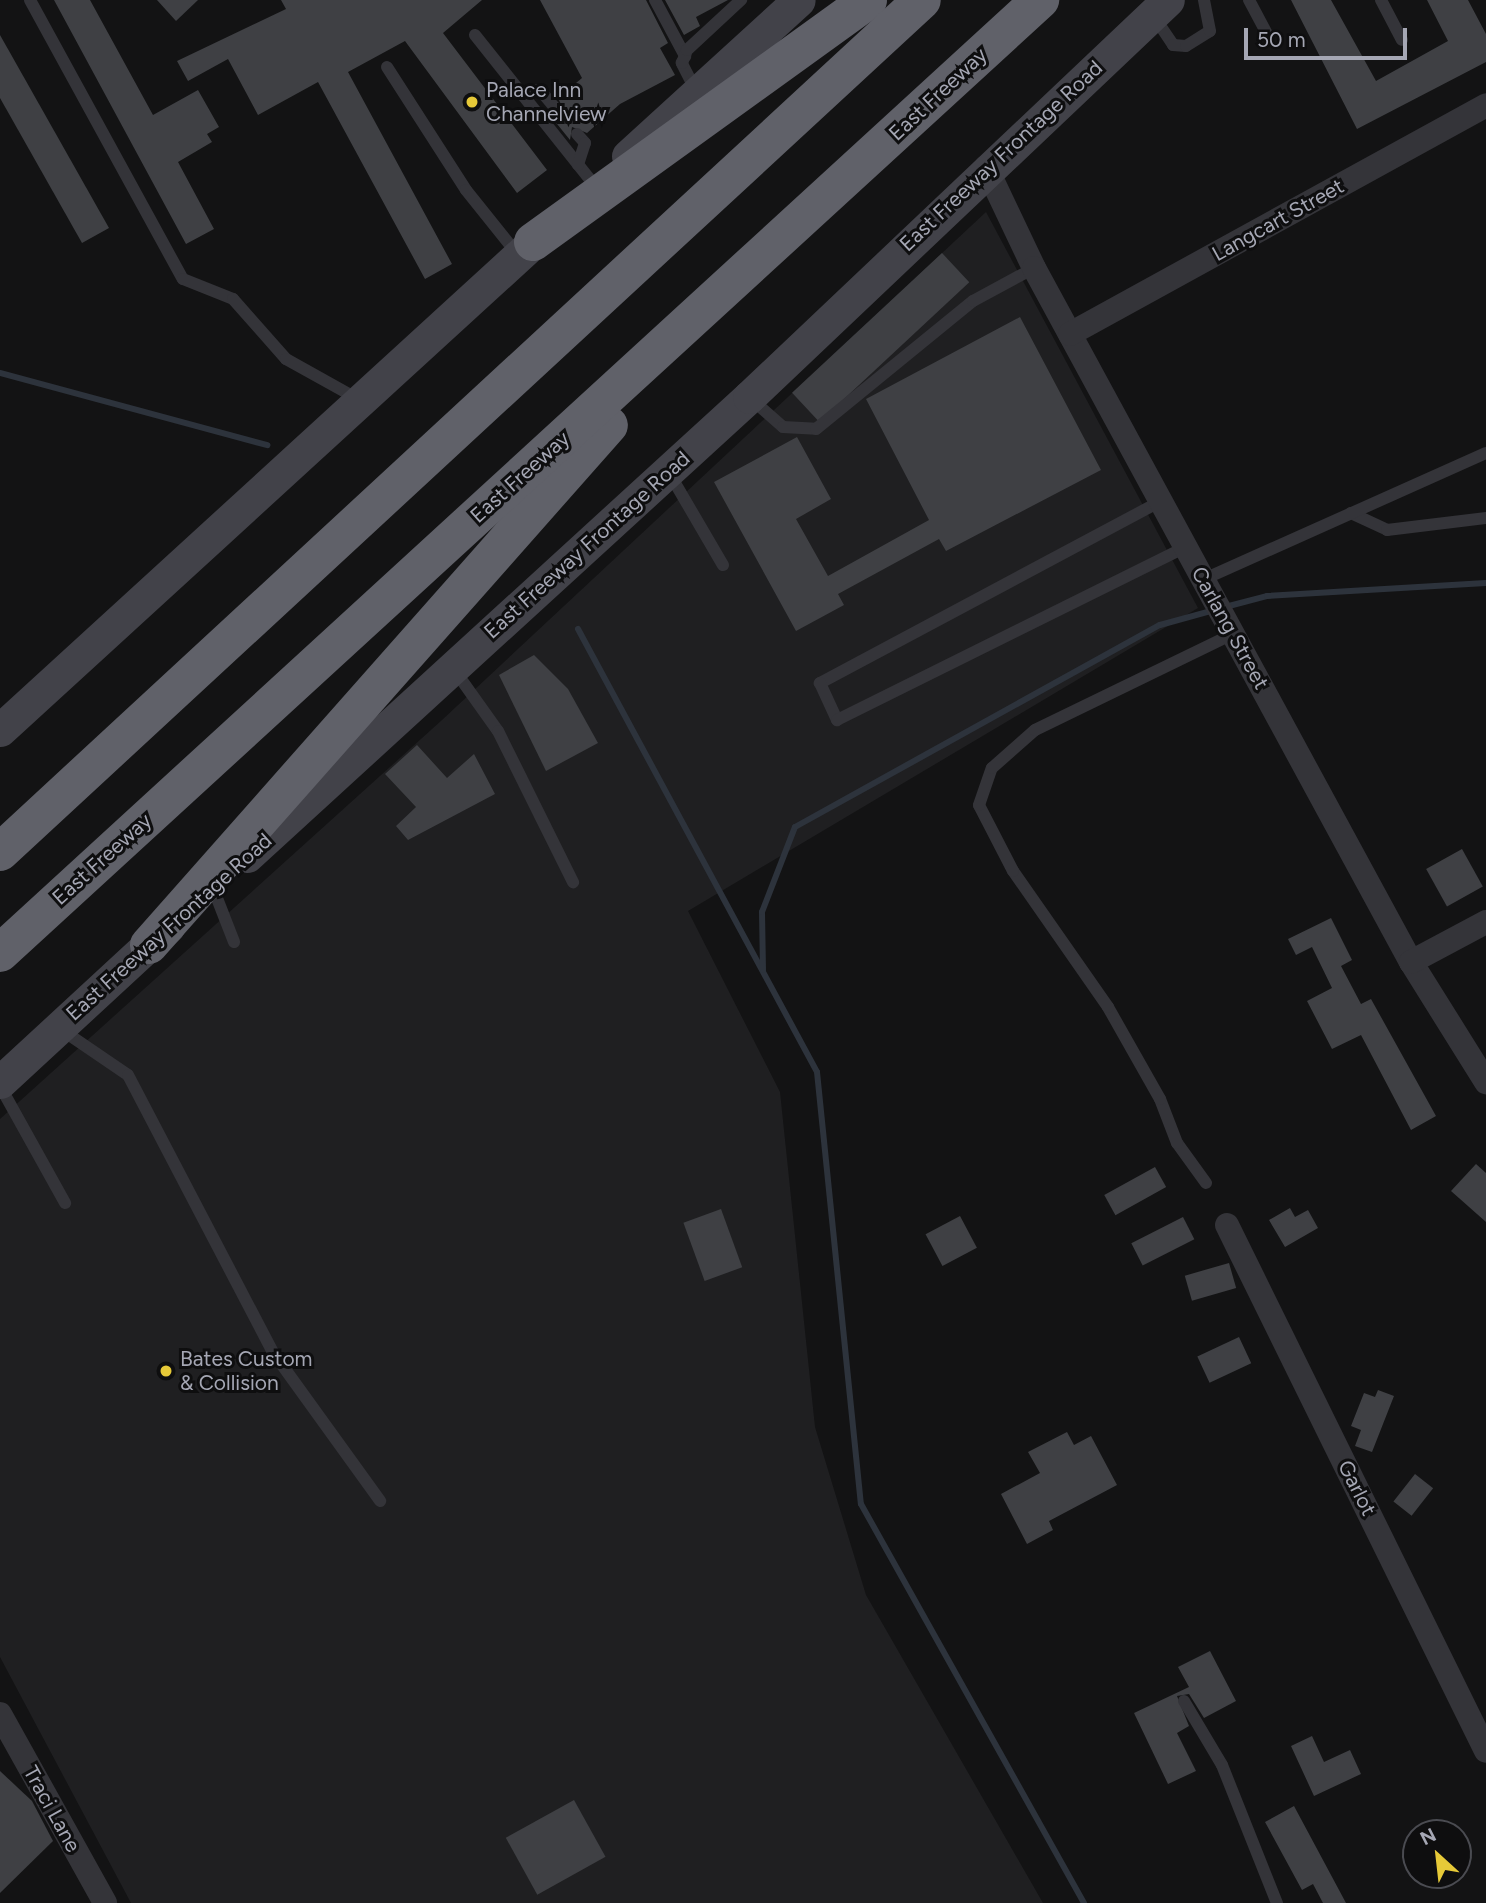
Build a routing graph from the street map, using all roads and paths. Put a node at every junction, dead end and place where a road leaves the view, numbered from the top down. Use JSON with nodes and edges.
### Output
{"nodes":[{"id":1,"x":30,"y":0,"type":"edge"},
{"id":2,"x":655,"y":0,"type":"edge"},
{"id":3,"x":741,"y":0,"type":"edge"},
{"id":4,"x":799,"y":0,"type":"edge"},
{"id":5,"x":868,"y":0,"type":"edge"},
{"id":6,"x":922,"y":0,"type":"edge"},
{"id":7,"x":1040,"y":0,"type":"edge"},
{"id":8,"x":1204,"y":0,"type":"edge"},
{"id":9,"x":1249,"y":0,"type":"edge"},
{"id":10,"x":1381,"y":0,"type":"edge"},
{"id":11,"x":1160,"y":7,"type":"edge"},
{"id":12,"x":1266,"y":32,"type":"dead end"},
{"id":13,"x":475,"y":36,"type":"dead end"},
{"id":14,"x":1402,"y":40,"type":"dead end"},
{"id":15,"x":685,"y":56,"type":"junction"},
{"id":16,"x":387,"y":67,"type":"dead end"},
{"id":17,"x":521,"y":93,"type":"junction"},
{"id":18,"x":697,"y":93,"type":"junction"},
{"id":19,"x":1486,"y":105,"type":"edge"},
{"id":20,"x":559,"y":113,"type":"dead end"},
{"id":21,"x":577,"y":134,"type":"dead end"},
{"id":22,"x":986,"y":167,"type":"junction"},
{"id":23,"x":587,"y":176,"type":"junction"},
{"id":24,"x":526,"y":249,"type":"junction"},
{"id":25,"x":757,"y":261,"type":"junction"},
{"id":26,"x":1034,"y":268,"type":"junction"},
{"id":27,"x":1070,"y":334,"type":"junction"},
{"id":28,"x":749,"y":397,"type":"junction"},
{"id":29,"x":358,"y":400,"type":"junction"},
{"id":30,"x":1486,"y":453,"type":"edge"},
{"id":31,"x":668,"y":471,"type":"junction"},
{"id":32,"x":1161,"y":501,"type":"junction"},
{"id":33,"x":1351,"y":513,"type":"junction"},
{"id":34,"x":1486,"y":517,"type":"edge"},
{"id":35,"x":1185,"y":547,"type":"junction"},
{"id":36,"x":723,"y":565,"type":"dead end"},
{"id":37,"x":1202,"y":580,"type":"junction"},
{"id":38,"x":1233,"y":634,"type":"junction"},
{"id":39,"x":452,"y":668,"type":"junction"},
{"id":40,"x":0,"y":730,"type":"edge"},
{"id":41,"x":0,"y":852,"type":"edge"},
{"id":42,"x":573,"y":882,"type":"dead end"},
{"id":43,"x":213,"y":888,"type":"junction"},
{"id":44,"x":1486,"y":922,"type":"edge"},
{"id":45,"x":234,"y":942,"type":"dead end"},
{"id":46,"x":149,"y":944,"type":"junction"},
{"id":47,"x":0,"y":953,"type":"edge"},
{"id":48,"x":1410,"y":962,"type":"junction"},
{"id":49,"x":59,"y":1028,"type":"junction"},
{"id":50,"x":1486,"y":1082,"type":"edge"},
{"id":51,"x":0,"y":1084,"type":"edge"},
{"id":52,"x":1206,"y":1183,"type":"dead end"},
{"id":53,"x":65,"y":1203,"type":"dead end"},
{"id":54,"x":1227,"y":1225,"type":"dead end"},
{"id":55,"x":380,"y":1501,"type":"dead end"},
{"id":56,"x":1184,"y":1701,"type":"dead end"},
{"id":57,"x":0,"y":1714,"type":"edge"},
{"id":58,"x":1486,"y":1751,"type":"edge"},
{"id":59,"x":104,"y":1903,"type":"edge"},
{"id":60,"x":1277,"y":1903,"type":"edge"}],
"edges":[{"from":1,"to":29,"type":"lane"},
{"from":2,"to":15,"type":"lane"},
{"from":3,"to":15,"type":"lane"},
{"from":4,"to":18,"type":"main road"},
{"from":5,"to":24,"type":"highway"},
{"from":6,"to":41,"type":"highway"},
{"from":7,"to":25,"type":"highway","name":"East Freeway"},
{"from":8,"to":11,"type":"lane"},
{"from":9,"to":12,"type":"lane"},
{"from":10,"to":14,"type":"lane"},
{"from":11,"to":22,"type":"main road","name":"East Freeway Frontage Road"},
{"from":13,"to":17,"type":"lane"},
{"from":15,"to":18,"type":"lane"},
{"from":16,"to":24,"type":"lane"},
{"from":17,"to":20,"type":"lane"},
{"from":17,"to":23,"type":"lane"},
{"from":18,"to":23,"type":"main road"},
{"from":19,"to":27,"type":"street","name":"Langcart Street"},
{"from":21,"to":23,"type":"lane"},
{"from":22,"to":26,"type":"street","name":"Carlang Street"},
{"from":22,"to":28,"type":"main road","name":"East Freeway Frontage Road"},
{"from":23,"to":24,"type":"main road"},
{"from":24,"to":29,"type":"main road"},
{"from":25,"to":46,"type":"highway"},
{"from":25,"to":47,"type":"highway","name":"East Freeway"},
{"from":26,"to":27,"type":"street","name":"Carlang Street"},
{"from":26,"to":28,"type":"lane"},
{"from":27,"to":32,"type":"street","name":"Carlang Street"},
{"from":28,"to":31,"type":"main road","name":"East Freeway Frontage Road"},
{"from":29,"to":40,"type":"main road"},
{"from":30,"to":33,"type":"lane"},
{"from":31,"to":36,"type":"lane"},
{"from":31,"to":39,"type":"main road","name":"East Freeway Frontage Road"},
{"from":32,"to":35,"type":"street","name":"Carlang Street"},
{"from":32,"to":35,"type":"lane"},
{"from":33,"to":34,"type":"lane"},
{"from":33,"to":37,"type":"lane"},
{"from":35,"to":37,"type":"street","name":"Carlang Street"},
{"from":37,"to":38,"type":"street","name":"Carlang Street"},
{"from":38,"to":48,"type":"street","name":"Carlang Street"},
{"from":38,"to":52,"type":"lane"},
{"from":39,"to":42,"type":"lane"},
{"from":39,"to":43,"type":"main road","name":"East Freeway Frontage Road"},
{"from":43,"to":45,"type":"lane"},
{"from":43,"to":46,"type":"main road","name":"East Freeway Frontage Road"},
{"from":44,"to":48,"type":"street"},
{"from":46,"to":49,"type":"main road","name":"East Freeway Frontage Road"},
{"from":48,"to":50,"type":"street","name":"Carlang Street"},
{"from":49,"to":51,"type":"main road","name":"East Freeway Frontage Road"},
{"from":49,"to":55,"type":"lane"},
{"from":51,"to":53,"type":"lane"},
{"from":54,"to":58,"type":"street","name":"Garlot"},
{"from":56,"to":60,"type":"lane"},
{"from":57,"to":59,"type":"street","name":"Traci Lane"}]}
